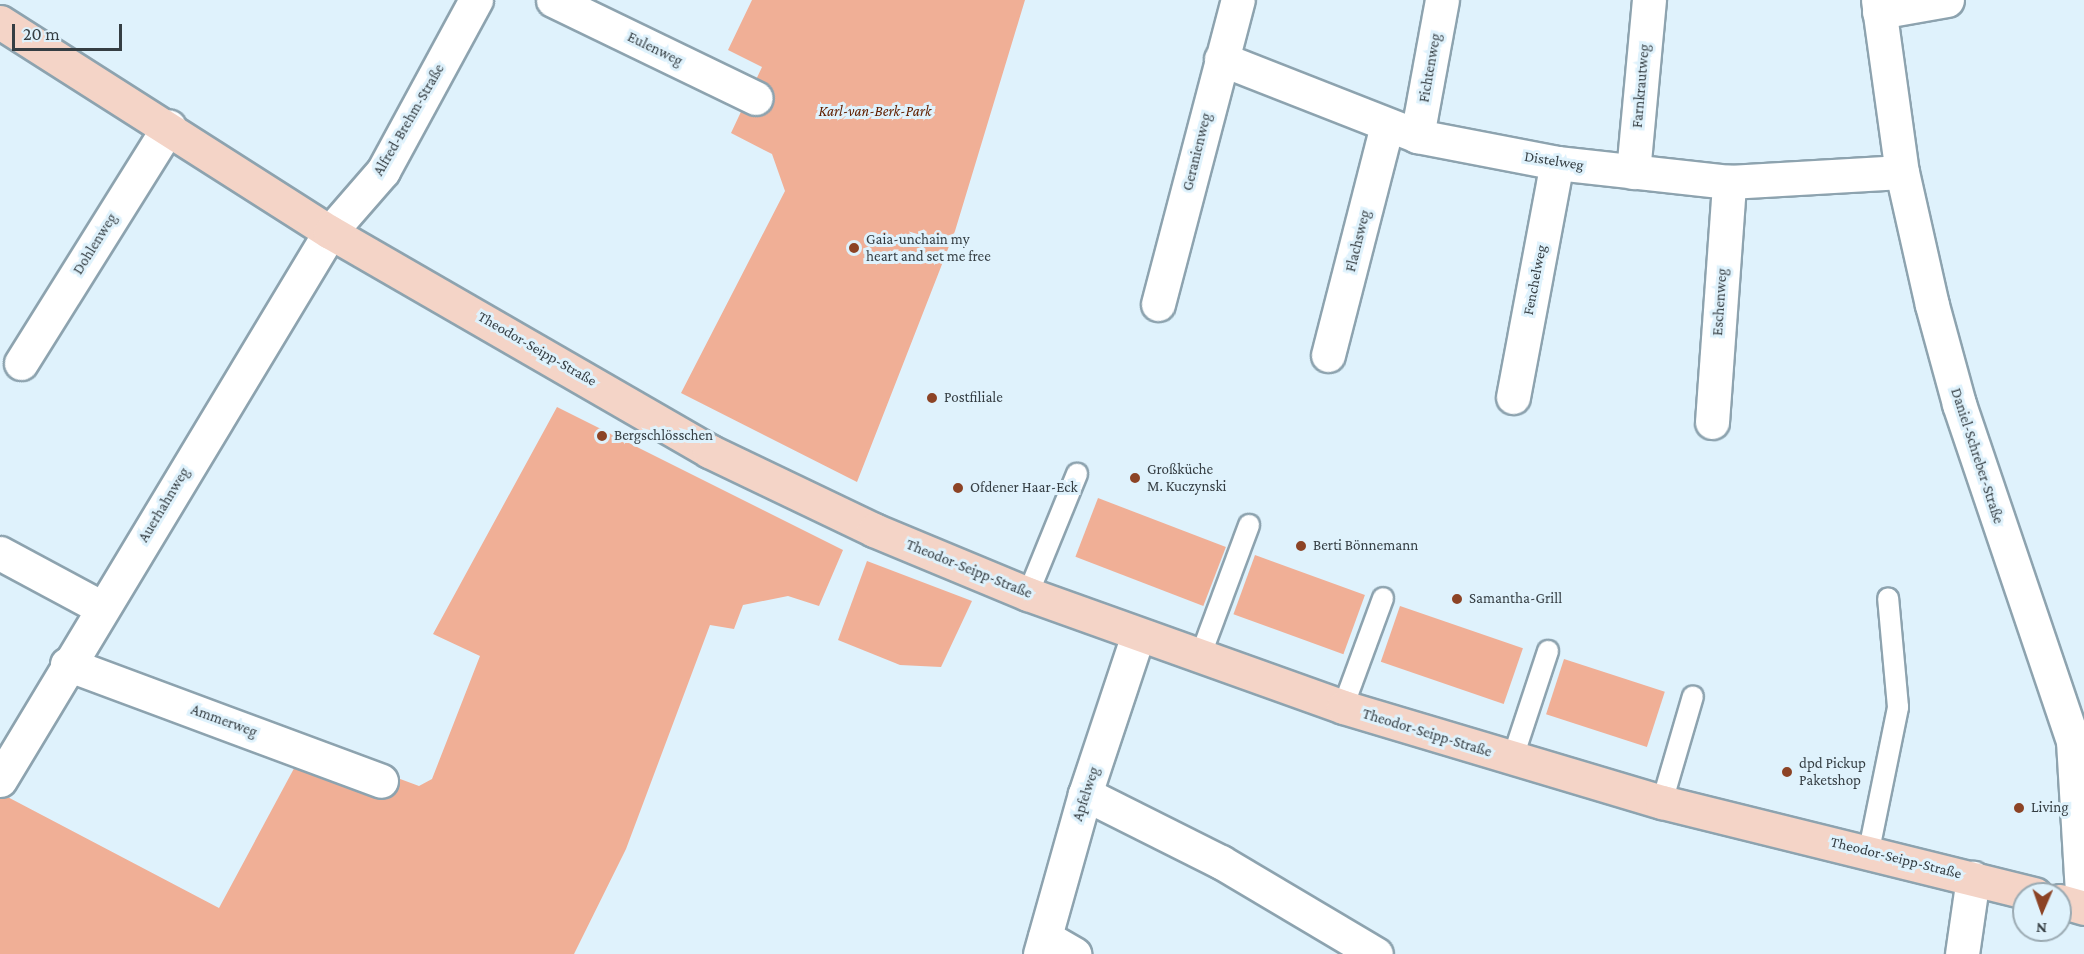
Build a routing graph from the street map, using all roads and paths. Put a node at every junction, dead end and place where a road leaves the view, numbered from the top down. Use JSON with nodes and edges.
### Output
{"nodes":[{"id":1,"x":476,"y":0,"type":"edge"},
{"id":2,"x":553,"y":0,"type":"edge"},
{"id":3,"x":1238,"y":0,"type":"edge"},
{"id":4,"x":1442,"y":0,"type":"edge"},
{"id":5,"x":1649,"y":0,"type":"edge"},
{"id":6,"x":1947,"y":0,"type":"edge"},
{"id":7,"x":1878,"y":6,"type":"edge"},
{"id":8,"x":0,"y":22,"type":"edge"},
{"id":9,"x":1221,"y":59,"type":"junction"},
{"id":10,"x":756,"y":98,"type":"dead end"},
{"id":11,"x":169,"y":126,"type":"junction"},
{"id":12,"x":1402,"y":131,"type":"junction"},
{"id":13,"x":1557,"y":163,"type":"junction"},
{"id":14,"x":1633,"y":172,"type":"junction"},
{"id":15,"x":1902,"y":172,"type":"junction"},
{"id":16,"x":1729,"y":182,"type":"junction"},
{"id":17,"x":330,"y":231,"type":"junction"},
{"id":18,"x":1158,"y":304,"type":"dead end"},
{"id":19,"x":1328,"y":356,"type":"dead end"},
{"id":20,"x":21,"y":363,"type":"dead end"},
{"id":21,"x":1513,"y":397,"type":"dead end"},
{"id":22,"x":1712,"y":422,"type":"dead end"},
{"id":23,"x":1077,"y":474,"type":"dead end"},
{"id":24,"x":1249,"y":525,"type":"dead end"},
{"id":25,"x":0,"y":553,"type":"edge"},
{"id":26,"x":1028,"y":594,"type":"junction"},
{"id":27,"x":1383,"y":598,"type":"dead end"},
{"id":28,"x":1888,"y":598,"type":"dead end"},
{"id":29,"x":102,"y":608,"type":"junction"},
{"id":30,"x":1138,"y":635,"type":"junction"},
{"id":31,"x":1548,"y":651,"type":"dead end"},
{"id":32,"x":1200,"y":657,"type":"junction"},
{"id":33,"x":67,"y":663,"type":"junction"},
{"id":34,"x":1693,"y":696,"type":"dead end"},
{"id":35,"x":1343,"y":707,"type":"junction"},
{"id":36,"x":2078,"y":740,"type":"edge"},
{"id":37,"x":1512,"y":760,"type":"junction"},
{"id":38,"x":1,"y":781,"type":"edge"},
{"id":39,"x":381,"y":781,"type":"dead end"},
{"id":40,"x":1085,"y":794,"type":"junction"},
{"id":41,"x":1662,"y":802,"type":"junction"},
{"id":42,"x":1869,"y":850,"type":"junction"},
{"id":43,"x":1973,"y":878,"type":"junction"},
{"id":44,"x":2012,"y":888,"type":"edge"},
{"id":45,"x":2084,"y":907,"type":"edge"},
{"id":46,"x":1045,"y":934,"type":"edge"},
{"id":47,"x":1074,"y":954,"type":"edge"},
{"id":48,"x":1376,"y":954,"type":"edge"},
{"id":49,"x":1962,"y":954,"type":"edge"}],
"edges":[{"from":1,"to":17,"type":"street","name":"Alfred-Brehm-Straße"},
{"from":2,"to":10,"type":"street","name":"Eulenweg"},
{"from":3,"to":9,"type":"street","name":"Geranienweg"},
{"from":4,"to":12,"type":"street","name":"Fichtenweg"},
{"from":5,"to":14,"type":"street","name":"Farnkrautweg"},
{"from":6,"to":7,"type":"street"},
{"from":7,"to":15,"type":"street","name":"Daniel-Schreber-Straße"},
{"from":8,"to":11,"type":"street","name":"Theodor-Seipp-Straße"},
{"from":9,"to":12,"type":"street","name":"Distelweg"},
{"from":9,"to":18,"type":"street","name":"Geranienweg"},
{"from":11,"to":17,"type":"street","name":"Theodor-Seipp-Straße"},
{"from":11,"to":20,"type":"street","name":"Dohlenweg"},
{"from":12,"to":13,"type":"street","name":"Distelweg"},
{"from":12,"to":19,"type":"street","name":"Flachsweg"},
{"from":13,"to":14,"type":"street","name":"Distelweg"},
{"from":13,"to":21,"type":"street","name":"Fenchelweg"},
{"from":14,"to":16,"type":"street","name":"Distelweg"},
{"from":15,"to":16,"type":"street","name":"Distelweg"},
{"from":15,"to":36,"type":"street","name":"Daniel-Schreber-Straße"},
{"from":16,"to":22,"type":"street","name":"Eschenweg"},
{"from":17,"to":26,"type":"street","name":"Theodor-Seipp-Straße"},
{"from":17,"to":29,"type":"street","name":"Auerhahnweg"},
{"from":23,"to":26,"type":"lane"},
{"from":24,"to":32,"type":"lane"},
{"from":25,"to":29,"type":"street"},
{"from":26,"to":30,"type":"street","name":"Theodor-Seipp-Straße"},
{"from":27,"to":35,"type":"lane"},
{"from":28,"to":42,"type":"lane"},
{"from":29,"to":33,"type":"street","name":"Auerhahnweg"},
{"from":30,"to":32,"type":"street","name":"Theodor-Seipp-Straße"},
{"from":30,"to":40,"type":"street","name":"Apfelweg"},
{"from":31,"to":37,"type":"lane"},
{"from":32,"to":35,"type":"street","name":"Theodor-Seipp-Straße"},
{"from":33,"to":38,"type":"street","name":"Auerhahnweg"},
{"from":33,"to":39,"type":"street","name":"Ammerweg"},
{"from":34,"to":41,"type":"lane"},
{"from":35,"to":37,"type":"street","name":"Theodor-Seipp-Straße"},
{"from":36,"to":45,"type":"street","name":"Daniel-Schreber-Straße"},
{"from":37,"to":41,"type":"street","name":"Theodor-Seipp-Straße"},
{"from":40,"to":46,"type":"street","name":"Apfelweg"},
{"from":40,"to":48,"type":"street"},
{"from":41,"to":42,"type":"street","name":"Theodor-Seipp-Straße"},
{"from":42,"to":43,"type":"street","name":"Theodor-Seipp-Straße"},
{"from":43,"to":44,"type":"street","name":"Theodor-Seipp-Straße"},
{"from":43,"to":49,"type":"street"},
{"from":46,"to":47,"type":"street"}]}
